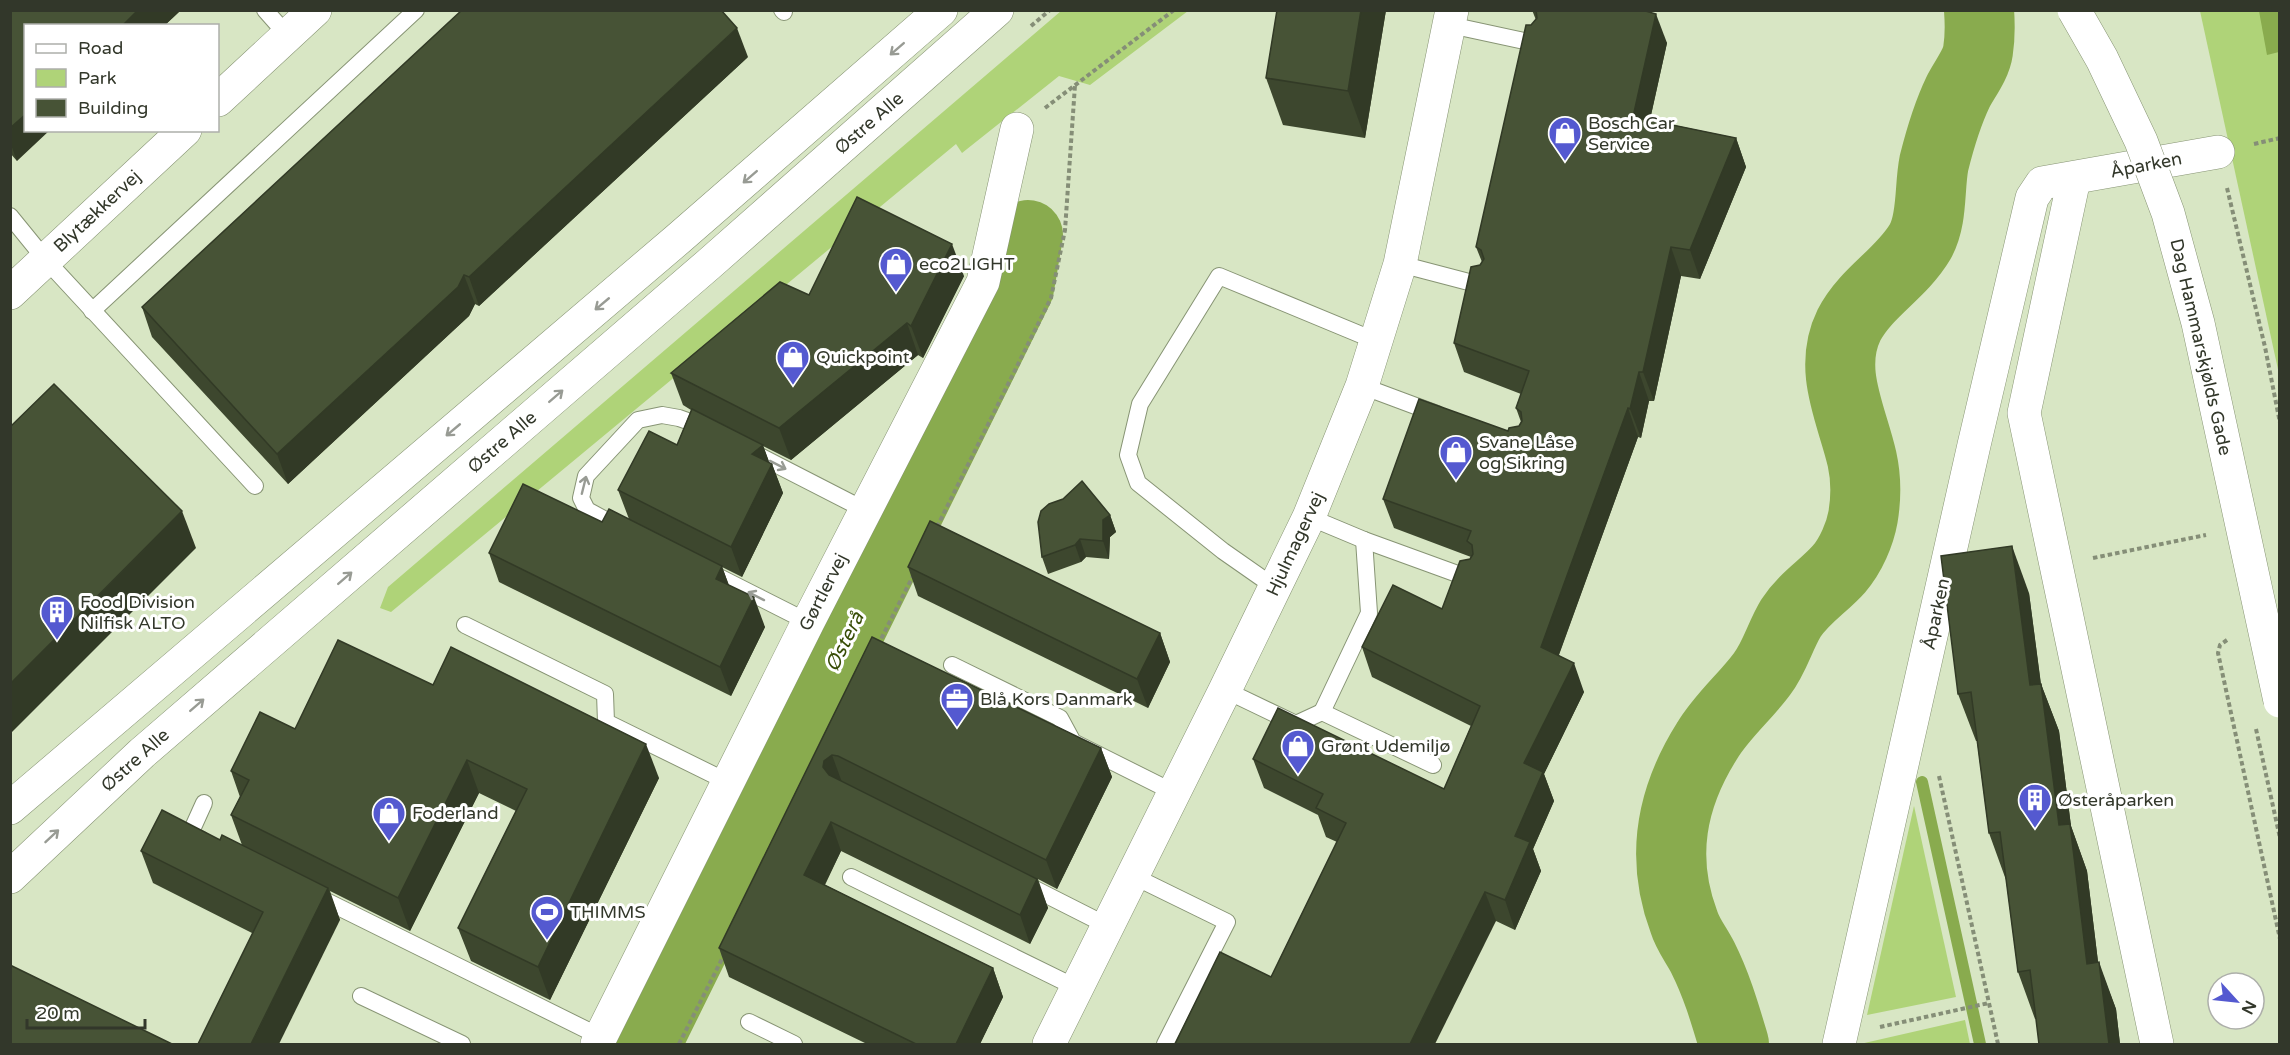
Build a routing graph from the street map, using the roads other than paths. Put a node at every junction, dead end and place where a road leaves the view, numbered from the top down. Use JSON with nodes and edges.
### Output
{"nodes":[{"id":1,"x":265,"y":10,"type":"edge"},
{"id":2,"x":315,"y":10,"type":"edge"},
{"id":3,"x":416,"y":10,"type":"edge"},
{"id":4,"x":941,"y":10,"type":"edge"},
{"id":5,"x":997,"y":10,"type":"edge"},
{"id":6,"x":2074,"y":10,"type":"edge"},
{"id":7,"x":1451,"y":18,"type":"edge"},
{"id":8,"x":288,"y":36,"type":"junction"},
{"id":9,"x":1538,"y":44,"type":"edge"},
{"id":10,"x":219,"y":99,"type":"edge"},
{"id":11,"x":1017,"y":129,"type":"road end"},
{"id":12,"x":183,"y":132,"type":"edge"},
{"id":13,"x":2218,"y":152,"type":"road end"},
{"id":14,"x":2074,"y":179,"type":"junction"},
{"id":15,"x":10,"y":216,"type":"edge"},
{"id":16,"x":45,"y":259,"type":"junction"},
{"id":17,"x":1400,"y":264,"type":"junction"},
{"id":18,"x":1484,"y":286,"type":"edge"},
{"id":19,"x":10,"y":293,"type":"edge"},
{"id":20,"x":92,"y":311,"type":"junction"},
{"id":21,"x":1376,"y":341,"type":"junction"},
{"id":22,"x":1362,"y":386,"type":"junction"},
{"id":23,"x":1448,"y":418,"type":"edge"},
{"id":24,"x":255,"y":486,"type":"dead end"},
{"id":25,"x":865,"y":510,"type":"junction"},
{"id":26,"x":1309,"y":517,"type":"junction"},
{"id":27,"x":637,"y":536,"type":"edge"},
{"id":28,"x":1364,"y":540,"type":"junction"},
{"id":29,"x":690,"y":563,"type":"edge"},
{"id":30,"x":1474,"y":579,"type":"edge"},
{"id":31,"x":1275,"y":588,"type":"junction"},
{"id":32,"x":808,"y":622,"type":"junction"},
{"id":33,"x":465,"y":625,"type":"dead end"},
{"id":34,"x":952,"y":665,"type":"dead end"},
{"id":35,"x":1226,"y":690,"type":"junction"},
{"id":36,"x":2280,"y":701,"type":"edge"},
{"id":37,"x":1322,"y":712,"type":"junction"},
{"id":38,"x":1433,"y":765,"type":"dead end"},
{"id":39,"x":728,"y":782,"type":"junction"},
{"id":40,"x":1175,"y":793,"type":"junction"},
{"id":41,"x":204,"y":803,"type":"dead end"},
{"id":42,"x":10,"y":808,"type":"edge"},
{"id":43,"x":221,"y":849,"type":"edge"},
{"id":44,"x":1133,"y":876,"type":"junction"},
{"id":45,"x":10,"y":877,"type":"edge"},
{"id":46,"x":851,"y":877,"type":"dead end"},
{"id":47,"x":1011,"y":878,"type":"edge"},
{"id":48,"x":295,"y":886,"type":"edge"},
{"id":49,"x":1108,"y":926,"type":"junction"},
{"id":50,"x":1077,"y":988,"type":"junction"},
{"id":51,"x":361,"y":996,"type":"dead end"},
{"id":52,"x":749,"y":1022,"type":"dead end"},
{"id":53,"x":1840,"y":1040,"type":"edge"},
{"id":54,"x":599,"y":1041,"type":"edge"},
{"id":55,"x":462,"y":1044,"type":"edge"},
{"id":56,"x":794,"y":1044,"type":"edge"},
{"id":57,"x":1049,"y":1044,"type":"edge"},
{"id":58,"x":1165,"y":1044,"type":"edge"},
{"id":59,"x":2157,"y":1044,"type":"edge"}],
"edges":[{"from":1,"to":8,"type":"lane"},
{"from":2,"to":8,"type":"street"},
{"from":3,"to":20,"type":"lane"},
{"from":4,"to":42,"type":"street","name":"Østre Alle","one_way":true},
{"from":45,"to":5,"type":"street","name":"Østre Alle","one_way":true},
{"from":6,"to":36,"type":"street","name":"Dag Hammarskjølds Gade","bridge":true},
{"from":7,"to":9,"type":"lane"},
{"from":7,"to":17,"type":"street","name":"Hjulmagervej"},
{"from":8,"to":10,"type":"street"},
{"from":11,"to":25,"type":"street","name":"Gørtlervej"},
{"from":12,"to":16,"type":"street","name":"Blytækkervej"},
{"from":13,"to":14,"type":"street","name":"Åparken"},
{"from":14,"to":53,"type":"street","name":"Åparken"},
{"from":14,"to":59,"type":"street"},
{"from":15,"to":16,"type":"lane"},
{"from":16,"to":19,"type":"street","name":"Blytækkervej"},
{"from":16,"to":20,"type":"lane"},
{"from":17,"to":18,"type":"lane"},
{"from":17,"to":21,"type":"street","name":"Hjulmagervej"},
{"from":20,"to":24,"type":"lane"},
{"from":21,"to":22,"type":"street","name":"Hjulmagervej"},
{"from":21,"to":31,"type":"lane"},
{"from":22,"to":23,"type":"lane"},
{"from":22,"to":26,"type":"street","name":"Hjulmagervej"},
{"from":27,"to":25,"type":"lane","one_way":true},
{"from":25,"to":32,"type":"street","name":"Gørtlervej"},
{"from":26,"to":28,"type":"lane"},
{"from":26,"to":31,"type":"street","name":"Hjulmagervej"},
{"from":28,"to":30,"type":"lane"},
{"from":28,"to":37,"type":"lane"},
{"from":32,"to":29,"type":"lane","one_way":true},
{"from":31,"to":35,"type":"street","name":"Hjulmagervej"},
{"from":32,"to":39,"type":"street","name":"Gørtlervej"},
{"from":33,"to":39,"type":"lane"},
{"from":34,"to":40,"type":"lane"},
{"from":35,"to":37,"type":"lane"},
{"from":35,"to":40,"type":"street","name":"Hjulmagervej"},
{"from":37,"to":38,"type":"lane"},
{"from":39,"to":54,"type":"street","name":"Gørtlervej"},
{"from":40,"to":44,"type":"street","name":"Hjulmagervej"},
{"from":41,"to":43,"type":"lane"},
{"from":44,"to":49,"type":"street","name":"Hjulmagervej"},
{"from":44,"to":58,"type":"lane"},
{"from":46,"to":50,"type":"lane"},
{"from":47,"to":49,"type":"lane"},
{"from":48,"to":54,"type":"lane"},
{"from":49,"to":50,"type":"street","name":"Hjulmagervej"},
{"from":50,"to":57,"type":"street","name":"Hjulmagervej"},
{"from":51,"to":55,"type":"lane"},
{"from":52,"to":56,"type":"lane"}]}
